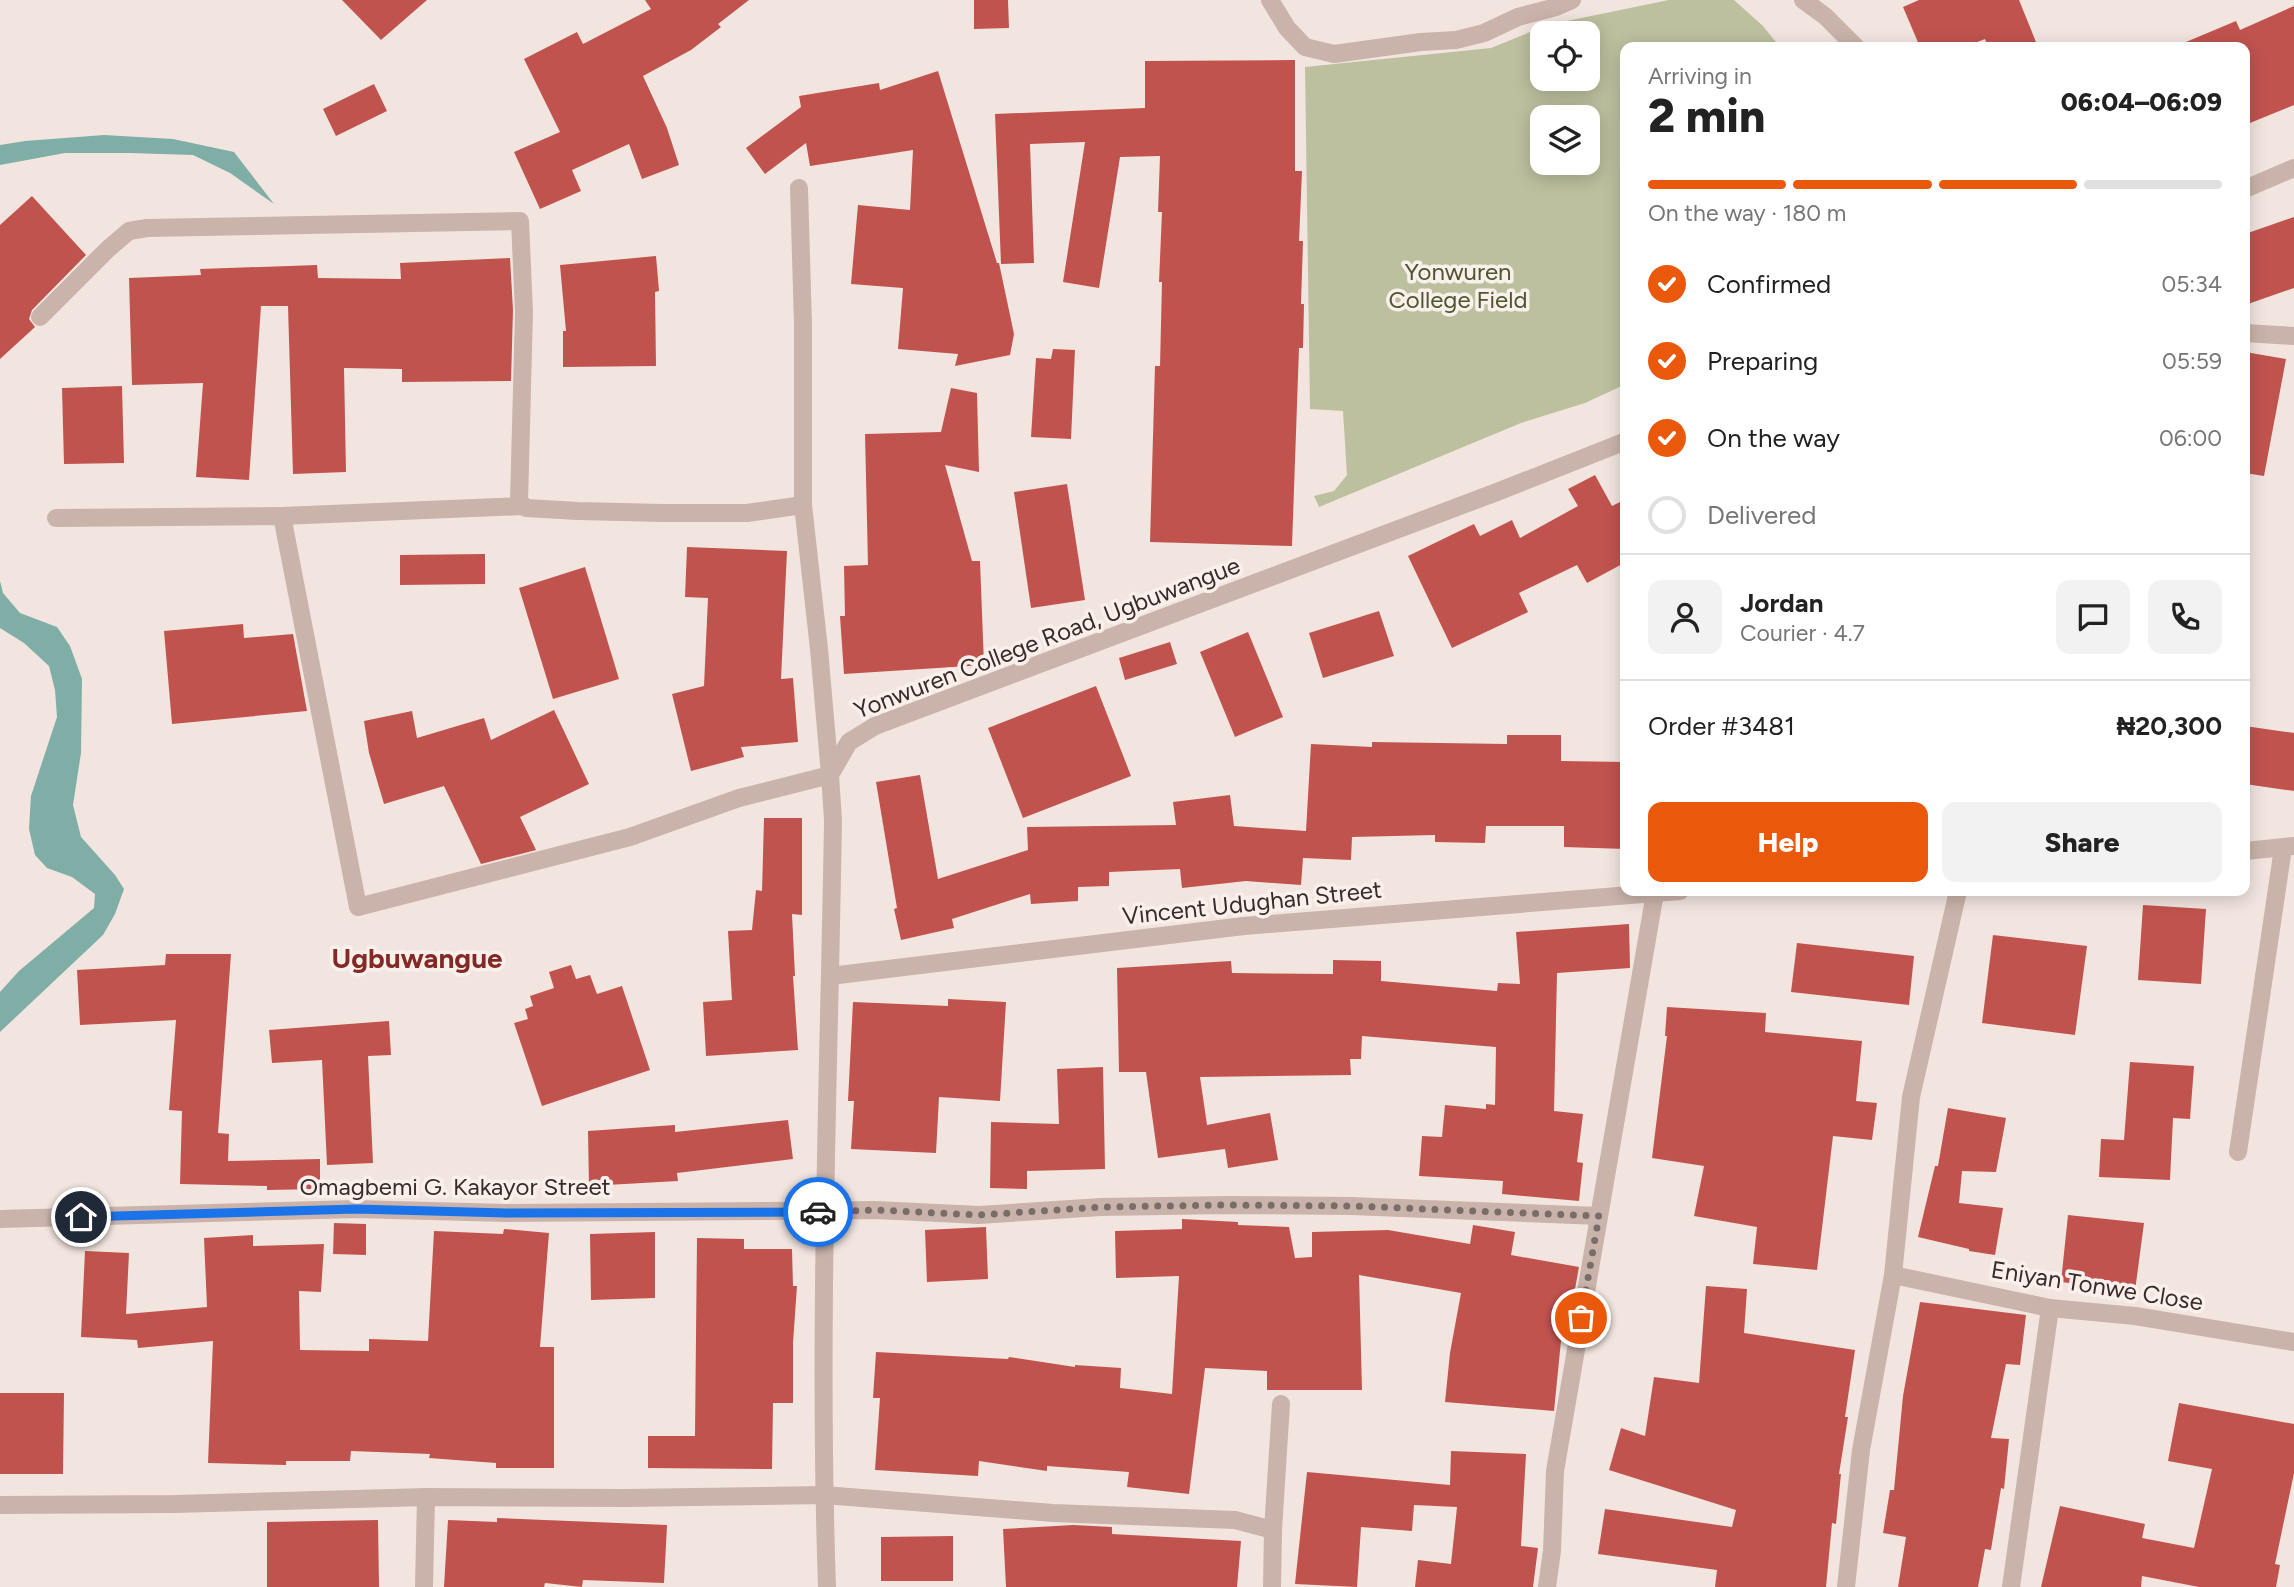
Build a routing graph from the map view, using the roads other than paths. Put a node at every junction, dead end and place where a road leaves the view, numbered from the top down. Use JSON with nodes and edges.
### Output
{"nodes":[{"id":1,"x":1270,"y":0,"type":"edge"},
{"id":2,"x":1572,"y":0,"type":"edge"},
{"id":3,"x":1802,"y":0,"type":"edge"},
{"id":4,"x":1851,"y":42,"type":"edge"},
{"id":5,"x":2294,"y":168,"type":"edge"},
{"id":6,"x":2250,"y":187,"type":"edge"},
{"id":7,"x":799,"y":188,"type":"dead end"},
{"id":8,"x":40,"y":317,"type":"dead end"},
{"id":9,"x":2250,"y":333,"type":"edge"},
{"id":10,"x":2294,"y":336,"type":"edge"},
{"id":11,"x":1620,"y":444,"type":"edge"},
{"id":12,"x":803,"y":505,"type":"junction"},
{"id":13,"x":524,"y":506,"type":"junction"},
{"id":14,"x":282,"y":516,"type":"junction"},
{"id":15,"x":56,"y":518,"type":"dead end"},
{"id":16,"x":830,"y":775,"type":"junction"},
{"id":17,"x":2288,"y":847,"type":"edge"},
{"id":18,"x":2250,"y":851,"type":"edge"},
{"id":19,"x":1620,"y":896,"type":"edge"},
{"id":20,"x":1654,"y":896,"type":"edge"},
{"id":21,"x":1957,"y":896,"type":"edge"},
{"id":22,"x":830,"y":976,"type":"junction"},
{"id":23,"x":2238,"y":1152,"type":"dead end"},
{"id":24,"x":826,"y":1212,"type":"junction"},
{"id":25,"x":1599,"y":1216,"type":"junction"},
{"id":26,"x":0,"y":1219,"type":"edge"},
{"id":27,"x":1893,"y":1275,"type":"junction"},
{"id":28,"x":2050,"y":1308,"type":"junction"},
{"id":29,"x":2294,"y":1342,"type":"edge"},
{"id":30,"x":1281,"y":1404,"type":"dead end"},
{"id":31,"x":824,"y":1495,"type":"junction"},
{"id":32,"x":426,"y":1497,"type":"junction"},
{"id":33,"x":0,"y":1505,"type":"edge"},
{"id":34,"x":1273,"y":1530,"type":"junction"},
{"id":35,"x":424,"y":1587,"type":"edge"},
{"id":36,"x":827,"y":1587,"type":"edge"},
{"id":37,"x":1272,"y":1587,"type":"edge"},
{"id":38,"x":1547,"y":1587,"type":"edge"},
{"id":39,"x":1846,"y":1587,"type":"edge"},
{"id":40,"x":2011,"y":1587,"type":"edge"}],
"edges":[{"from":1,"to":2,"type":"street"},
{"from":3,"to":4,"type":"street"},
{"from":5,"to":6,"type":"street"},
{"from":7,"to":12,"type":"street"},
{"from":8,"to":13,"type":"street"},
{"from":9,"to":10,"type":"street"},
{"from":11,"to":16,"type":"street","name":"Yonwuren College Road, Ugbuwangue"},
{"from":12,"to":13,"type":"street"},
{"from":12,"to":16,"type":"street"},
{"from":13,"to":14,"type":"street"},
{"from":14,"to":15,"type":"street"},
{"from":14,"to":16,"type":"street"},
{"from":16,"to":22,"type":"street"},
{"from":17,"to":18,"type":"street"},
{"from":17,"to":23,"type":"street"},
{"from":19,"to":22,"type":"street","name":"Vincent Udughan Street"},
{"from":20,"to":25,"type":"street"},
{"from":21,"to":27,"type":"street"},
{"from":22,"to":24,"type":"street"},
{"from":24,"to":25,"type":"street","name":"Omagbemi G. Kakayor Street"},
{"from":24,"to":26,"type":"street","name":"Omagbemi G. Kakayor Street"},
{"from":24,"to":31,"type":"street"},
{"from":25,"to":38,"type":"street"},
{"from":27,"to":28,"type":"street","name":"Eniyan Tonwe Close"},
{"from":27,"to":39,"type":"street"},
{"from":28,"to":29,"type":"street","name":"Eniyan Tonwe Close"},
{"from":28,"to":40,"type":"street"},
{"from":30,"to":34,"type":"street"},
{"from":31,"to":32,"type":"street"},
{"from":31,"to":34,"type":"street"},
{"from":31,"to":36,"type":"street"},
{"from":32,"to":33,"type":"street"},
{"from":32,"to":35,"type":"street"},
{"from":34,"to":37,"type":"street"}]}
